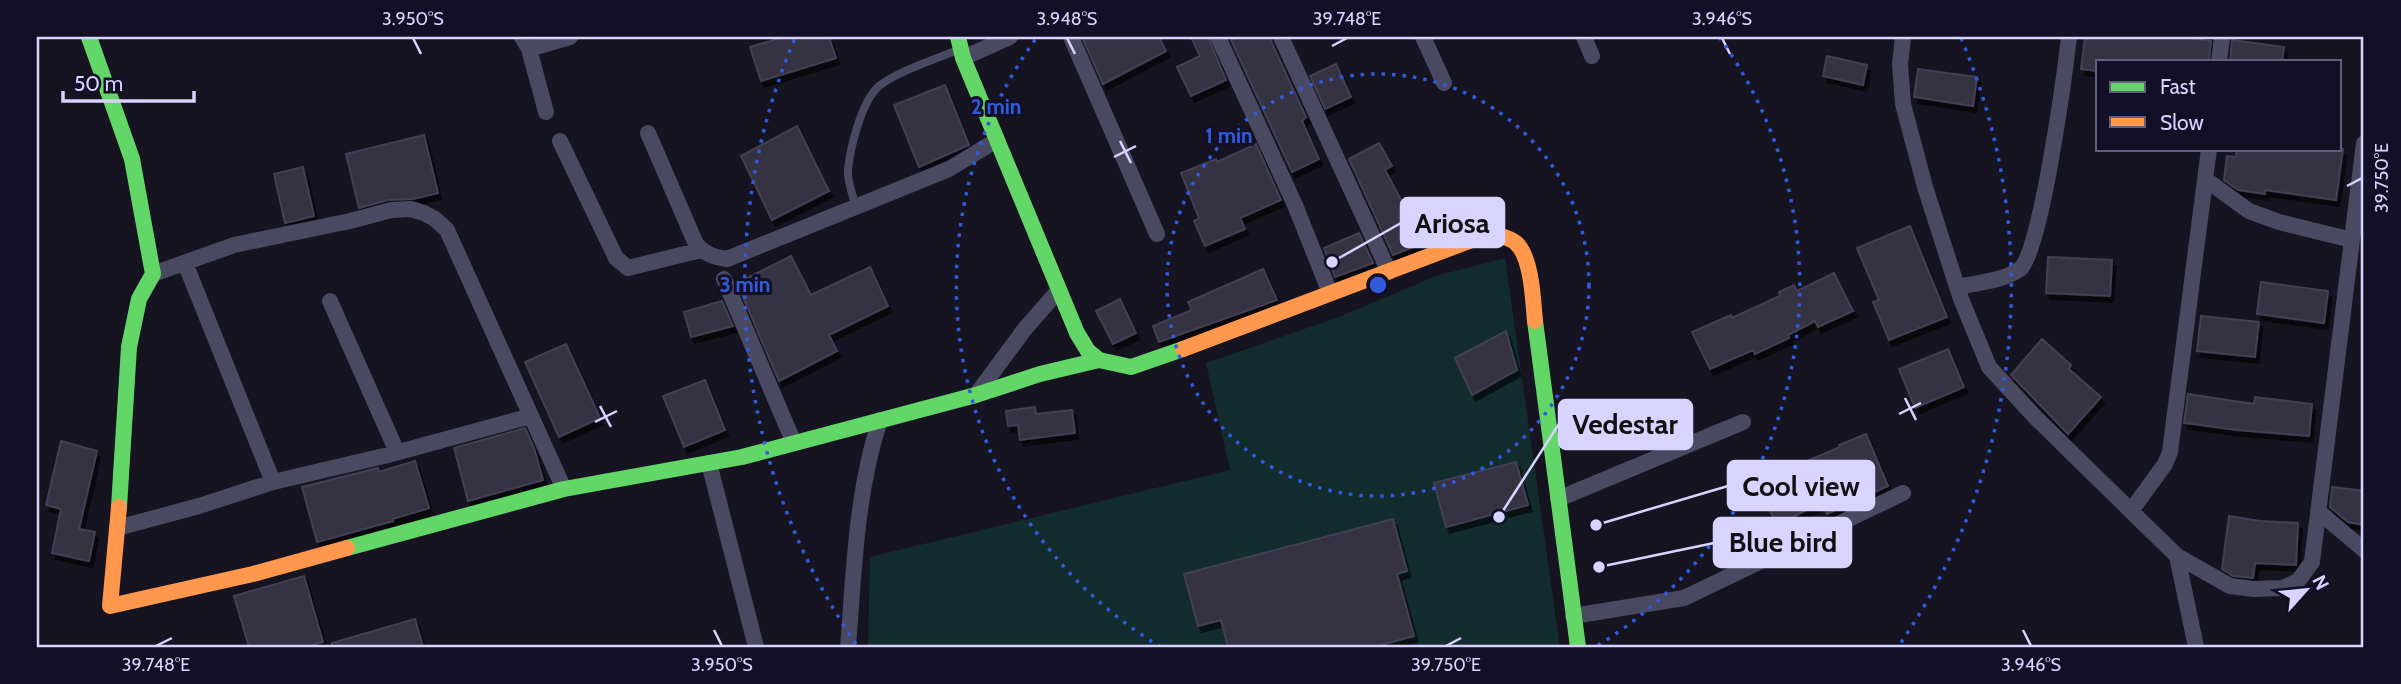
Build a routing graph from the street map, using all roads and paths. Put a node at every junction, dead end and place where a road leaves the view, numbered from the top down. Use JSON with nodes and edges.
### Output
{"nodes":[{"id":1,"x":89,"y":37,"type":"edge"},
{"id":2,"x":570,"y":37,"type":"edge"},
{"id":3,"x":1010,"y":37,"type":"edge"},
{"id":4,"x":1070,"y":37,"type":"edge"},
{"id":5,"x":1218,"y":37,"type":"edge"},
{"id":6,"x":1281,"y":37,"type":"edge"},
{"id":7,"x":1423,"y":37,"type":"edge"},
{"id":8,"x":1584,"y":37,"type":"edge"},
{"id":9,"x":1903,"y":37,"type":"edge"},
{"id":10,"x":2069,"y":37,"type":"edge"},
{"id":11,"x":2222,"y":37,"type":"edge"},
{"id":12,"x":525,"y":43,"type":"edge"},
{"id":13,"x":961,"y":48,"type":"edge"},
{"id":14,"x":1592,"y":56,"type":"dead end"},
{"id":15,"x":2219,"y":60,"type":"edge"},
{"id":16,"x":1444,"y":83,"type":"dead end"},
{"id":17,"x":546,"y":112,"type":"dead end"},
{"id":18,"x":648,"y":133,"type":"dead end"},
{"id":19,"x":997,"y":140,"type":"junction"},
{"id":20,"x":560,"y":142,"type":"dead end"},
{"id":21,"x":2364,"y":143,"type":"edge"},
{"id":22,"x":2209,"y":150,"type":"edge"},
{"id":23,"x":2205,"y":179,"type":"junction"},
{"id":24,"x":856,"y":207,"type":"junction"},
{"id":25,"x":1157,"y":234,"type":"dead end"},
{"id":26,"x":2352,"y":240,"type":"junction"},
{"id":27,"x":701,"y":250,"type":"junction"},
{"id":28,"x":185,"y":263,"type":"junction"},
{"id":29,"x":1389,"y":272,"type":"junction"},
{"id":30,"x":153,"y":274,"type":"junction"},
{"id":31,"x":723,"y":279,"type":"dead end"},
{"id":32,"x":1958,"y":287,"type":"junction"},
{"id":33,"x":1058,"y":291,"type":"junction"},
{"id":34,"x":1330,"y":293,"type":"junction"},
{"id":35,"x":330,"y":301,"type":"dead end"},
{"id":36,"x":1099,"y":360,"type":"junction"},
{"id":37,"x":976,"y":395,"type":"junction"},
{"id":38,"x":531,"y":416,"type":"junction"},
{"id":39,"x":880,"y":420,"type":"junction"},
{"id":40,"x":1744,"y":422,"type":"dead end"},
{"id":41,"x":794,"y":443,"type":"junction"},
{"id":42,"x":397,"y":452,"type":"junction"},
{"id":43,"x":709,"y":463,"type":"junction"},
{"id":44,"x":273,"y":482,"type":"junction"},
{"id":45,"x":564,"y":489,"type":"junction"},
{"id":46,"x":1903,"y":493,"type":"dead end"},
{"id":47,"x":1558,"y":499,"type":"junction"},
{"id":48,"x":2131,"y":511,"type":"junction"},
{"id":49,"x":2319,"y":512,"type":"junction"},
{"id":50,"x":117,"y":528,"type":"junction"},
{"id":51,"x":2364,"y":550,"type":"edge"},
{"id":52,"x":2178,"y":556,"type":"junction"},
{"id":53,"x":1573,"y":616,"type":"junction"},
{"id":54,"x":756,"y":647,"type":"edge"},
{"id":55,"x":848,"y":647,"type":"edge"},
{"id":56,"x":1578,"y":647,"type":"edge"},
{"id":57,"x":2196,"y":647,"type":"edge"}],
"edges":[{"from":1,"to":30,"type":"street"},
{"from":2,"to":12,"type":"street"},
{"from":3,"to":13,"type":"street"},
{"from":4,"to":25,"type":"street"},
{"from":5,"to":34,"type":"street"},
{"from":6,"to":29,"type":"street"},
{"from":7,"to":16,"type":"street"},
{"from":8,"to":14,"type":"street"},
{"from":9,"to":32,"type":"street"},
{"from":10,"to":32,"type":"street"},
{"from":11,"to":15,"type":"street"},
{"from":12,"to":17,"type":"street"},
{"from":13,"to":19,"type":"street"},
{"from":13,"to":24,"type":"lane"},
{"from":18,"to":27,"type":"street"},
{"from":19,"to":24,"type":"street"},
{"from":19,"to":33,"type":"street"},
{"from":20,"to":27,"type":"street"},
{"from":21,"to":26,"type":"street"},
{"from":22,"to":23,"type":"street"},
{"from":23,"to":26,"type":"street"},
{"from":23,"to":48,"type":"street"},
{"from":24,"to":27,"type":"street"},
{"from":26,"to":49,"type":"street"},
{"from":28,"to":30,"type":"street"},
{"from":28,"to":38,"type":"street"},
{"from":28,"to":44,"type":"street"},
{"from":29,"to":34,"type":"street"},
{"from":29,"to":47,"type":"street"},
{"from":30,"to":50,"type":"street"},
{"from":31,"to":41,"type":"street"},
{"from":32,"to":48,"type":"street"},
{"from":33,"to":36,"type":"street"},
{"from":33,"to":37,"type":"street"},
{"from":34,"to":36,"type":"street"},
{"from":35,"to":42,"type":"street"},
{"from":36,"to":37,"type":"street"},
{"from":37,"to":39,"type":"street"},
{"from":38,"to":42,"type":"street"},
{"from":38,"to":45,"type":"street"},
{"from":39,"to":41,"type":"street"},
{"from":39,"to":55,"type":"street"},
{"from":40,"to":47,"type":"street"},
{"from":41,"to":43,"type":"street"},
{"from":42,"to":44,"type":"street"},
{"from":43,"to":45,"type":"street"},
{"from":43,"to":54,"type":"street"},
{"from":44,"to":50,"type":"street"},
{"from":45,"to":50,"type":"street"},
{"from":46,"to":53,"type":"street"},
{"from":47,"to":53,"type":"street"},
{"from":48,"to":52,"type":"street"},
{"from":49,"to":51,"type":"street"},
{"from":49,"to":52,"type":"street"},
{"from":52,"to":57,"type":"street"},
{"from":53,"to":56,"type":"street"}]}
